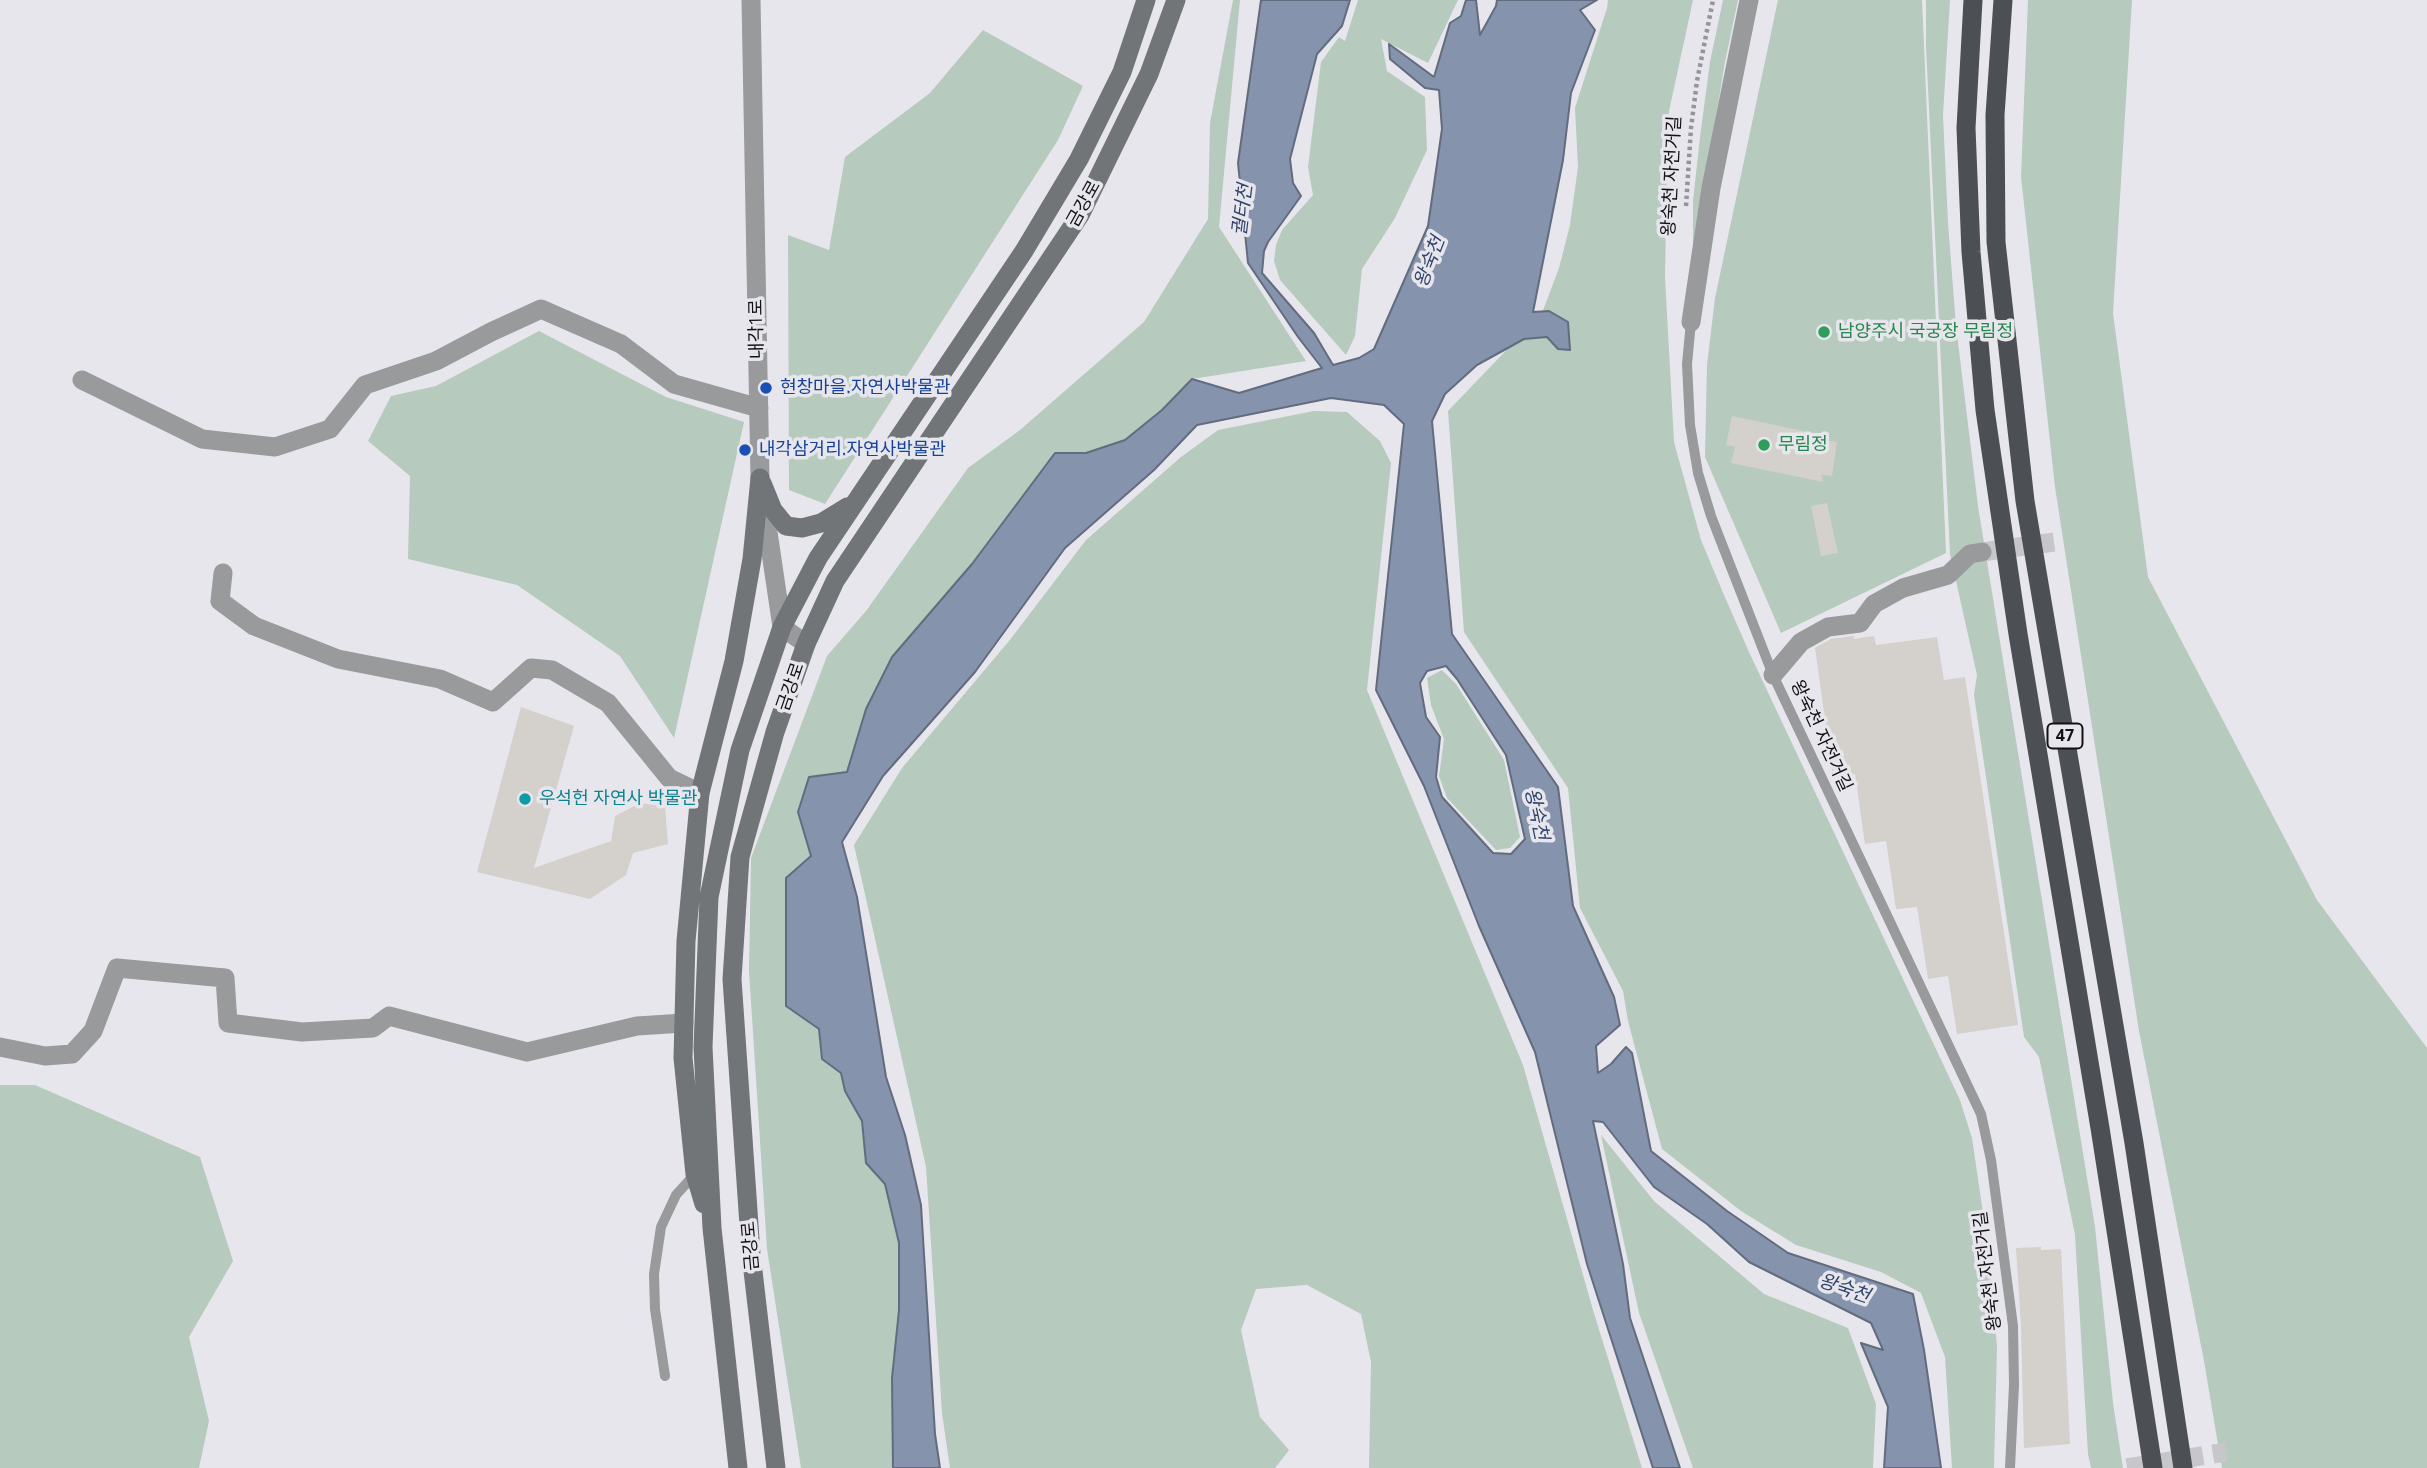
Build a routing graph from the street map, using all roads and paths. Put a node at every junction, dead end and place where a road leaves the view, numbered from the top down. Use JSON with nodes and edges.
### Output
{"nodes":[{"id":1,"x":751,"y":0,"type":"edge"},
{"id":2,"x":1146,"y":0,"type":"edge"},
{"id":3,"x":1176,"y":0,"type":"edge"},
{"id":4,"x":1713,"y":0,"type":"edge"},
{"id":5,"x":1749,"y":0,"type":"edge"},
{"id":6,"x":1973,"y":0,"type":"edge"},
{"id":7,"x":2003,"y":0,"type":"edge"},
{"id":8,"x":1685,"y":212,"type":"dead end"},
{"id":9,"x":1690,"y":322,"type":"joint"},
{"id":10,"x":82,"y":380,"type":"dead end"},
{"id":11,"x":759,"y":408,"type":"junction"},
{"id":12,"x":760,"y":478,"type":"junction"},
{"id":13,"x":853,"y":504,"type":"junction"},
{"id":14,"x":1982,"y":552,"type":"tunnel mouth"},
{"id":15,"x":223,"y":573,"type":"dead end"},
{"id":16,"x":782,"y":627,"type":"junction"},
{"id":17,"x":806,"y":644,"type":"junction"},
{"id":18,"x":1773,"y":675,"type":"junction"},
{"id":19,"x":699,"y":793,"type":"junction"},
{"id":20,"x":684,"y":1023,"type":"junction"},
{"id":21,"x":0,"y":1047,"type":"edge"},
{"id":22,"x":695,"y":1174,"type":"junction"},
{"id":23,"x":712,"y":1228,"type":"junction"},
{"id":24,"x":2162,"y":1333,"type":"junction"},
{"id":25,"x":2133,"y":1338,"type":"junction"},
{"id":26,"x":665,"y":1376,"type":"dead end"},
{"id":27,"x":738,"y":1468,"type":"edge"},
{"id":28,"x":776,"y":1468,"type":"edge"},
{"id":29,"x":2014,"y":1468,"type":"edge"},
{"id":30,"x":2145,"y":1468,"type":"edge"},
{"id":31,"x":2153,"y":1468,"type":"edge"},
{"id":32,"x":2183,"y":1468,"type":"edge"},
{"id":33,"x":2193,"y":1468,"type":"edge"}],
"edges":[{"from":1,"to":11,"type":"street","name":"내각1로"},
{"from":2,"to":13,"type":"main road","name":"금강로"},
{"from":3,"to":17,"type":"main road","name":"금강로"},
{"from":4,"to":8,"type":"path","name":"왕숙천 자전거길"},
{"from":5,"to":9,"type":"street"},
{"from":6,"to":25,"type":"highway","number":"47"},
{"from":7,"to":24,"type":"highway","number":"47"},
{"from":9,"to":18,"type":"lane","name":"왕숙천 자전거길"},
{"from":10,"to":11,"type":"street"},
{"from":11,"to":12,"type":"street","name":"내각1로"},
{"from":12,"to":13,"type":"main road"},
{"from":12,"to":16,"type":"street","name":"내각1로"},
{"from":12,"to":19,"type":"main road"},
{"from":13,"to":16,"type":"main road","name":"금강로"},
{"from":14,"to":18,"type":"street"},
{"from":15,"to":19,"type":"street"},
{"from":16,"to":17,"type":"street"},
{"from":16,"to":23,"type":"main road","name":"금강로"},
{"from":17,"to":28,"type":"main road","name":"금강로"},
{"from":18,"to":29,"type":"lane","name":"왕숙천 자전거길"},
{"from":19,"to":20,"type":"main road"},
{"from":20,"to":21,"type":"street"},
{"from":20,"to":22,"type":"main road"},
{"from":22,"to":23,"type":"main road"},
{"from":22,"to":26,"type":"lane"},
{"from":23,"to":27,"type":"main road","name":"금강로"},
{"from":24,"to":32,"type":"highway","number":"47"},
{"from":24,"to":33,"type":"highway"},
{"from":25,"to":30,"type":"highway"},
{"from":25,"to":31,"type":"highway","number":"47"}]}
